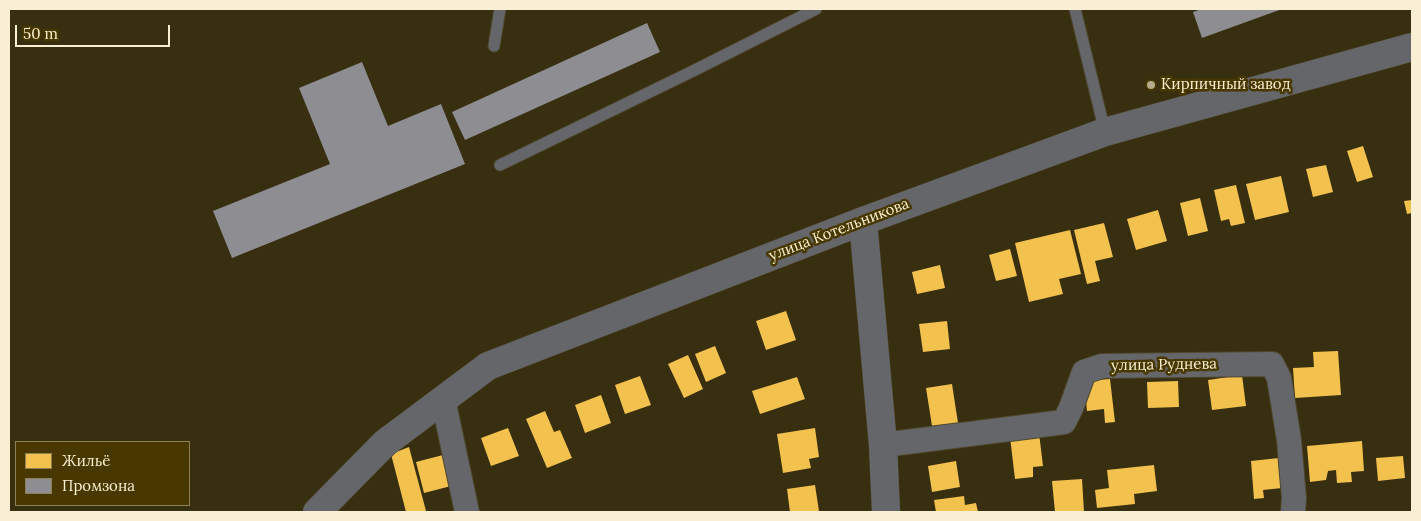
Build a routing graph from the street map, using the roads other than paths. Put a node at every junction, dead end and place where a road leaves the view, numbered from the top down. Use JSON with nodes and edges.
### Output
{"nodes":[{"id":1,"x":500,"y":9,"type":"edge"},
{"id":2,"x":816,"y":9,"type":"edge"},
{"id":3,"x":1075,"y":9,"type":"edge"},
{"id":4,"x":494,"y":46,"type":"dead end"},
{"id":5,"x":1412,"y":46,"type":"edge"},
{"id":6,"x":1105,"y":132,"type":"junction"},
{"id":7,"x":500,"y":165,"type":"dead end"},
{"id":8,"x":863,"y":221,"type":"junction"},
{"id":9,"x":444,"y":399,"type":"junction"},
{"id":10,"x":883,"y":445,"type":"junction"},
{"id":11,"x":317,"y":512,"type":"edge"},
{"id":12,"x":467,"y":512,"type":"edge"},
{"id":13,"x":886,"y":512,"type":"edge"},
{"id":14,"x":1293,"y":512,"type":"edge"}],
"edges":[{"from":1,"to":4,"type":"lane"},
{"from":2,"to":7,"type":"lane"},
{"from":3,"to":6,"type":"lane"},
{"from":5,"to":6,"type":"street","name":"улица Котельникова"},
{"from":6,"to":8,"type":"street","name":"улица Котельникова"},
{"from":8,"to":9,"type":"street","name":"улица Котельникова"},
{"from":8,"to":10,"type":"street"},
{"from":9,"to":11,"type":"street","name":"улица Котельникова"},
{"from":9,"to":12,"type":"street"},
{"from":10,"to":13,"type":"street"},
{"from":10,"to":14,"type":"street","name":"улица Руднева"}]}
